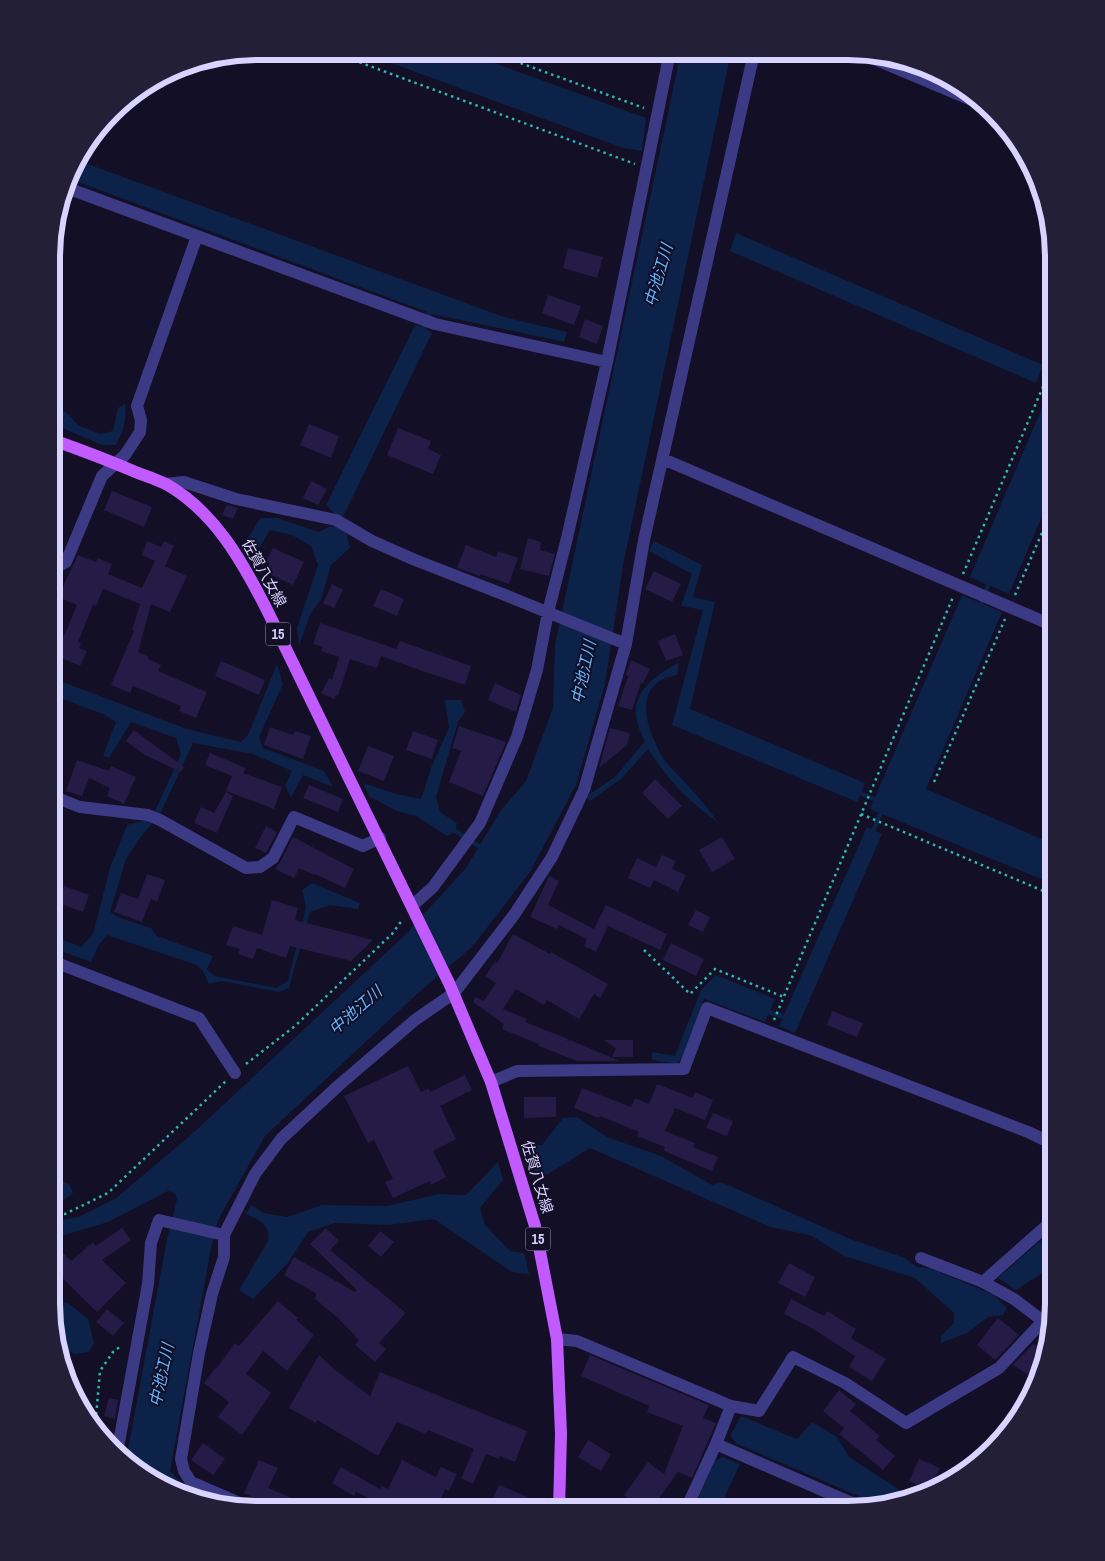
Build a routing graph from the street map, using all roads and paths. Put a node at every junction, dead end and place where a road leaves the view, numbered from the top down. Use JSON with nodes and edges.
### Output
{"nodes":[{"id":1,"x":351,"y":60,"type":"edge"},
{"id":2,"x":512,"y":60,"type":"edge"},
{"id":3,"x":668,"y":60,"type":"edge"},
{"id":4,"x":752,"y":60,"type":"edge"},
{"id":5,"x":905,"y":69,"type":"edge"},
{"id":6,"x":956,"y":92,"type":"edge"},
{"id":7,"x":658,"y":113,"type":"junction"},
{"id":8,"x":646,"y":168,"type":"junction"},
{"id":9,"x":72,"y":190,"type":"edge"},
{"id":10,"x":196,"y":236,"type":"junction"},
{"id":11,"x":607,"y":362,"type":"junction"},
{"id":12,"x":60,"y":443,"type":"edge"},
{"id":13,"x":663,"y":459,"type":"junction"},
{"id":14,"x":116,"y":463,"type":"junction"},
{"id":15,"x":166,"y":484,"type":"junction"},
{"id":16,"x":1045,"y":525,"type":"edge"},
{"id":17,"x":60,"y":564,"type":"edge"},
{"id":18,"x":1009,"y":607,"type":"junction"},
{"id":19,"x":548,"y":612,"type":"junction"},
{"id":20,"x":1045,"y":622,"type":"edge"},
{"id":21,"x":624,"y":644,"type":"junction"},
{"id":22,"x":934,"y":782,"type":"dead end"},
{"id":23,"x":870,"y":793,"type":"dead end"},
{"id":24,"x":60,"y":799,"type":"edge"},
{"id":25,"x":861,"y":814,"type":"junction"},
{"id":26,"x":380,"y":838,"type":"junction"},
{"id":27,"x":1045,"y":891,"type":"edge"},
{"id":28,"x":414,"y":909,"type":"junction"},
{"id":29,"x":644,"y":950,"type":"dead end"},
{"id":30,"x":60,"y":964,"type":"edge"},
{"id":31,"x":452,"y":988,"type":"junction"},
{"id":32,"x":784,"y":997,"type":"junction"},
{"id":33,"x":775,"y":1018,"type":"dead end"},
{"id":34,"x":235,"y":1073,"type":"dead end"},
{"id":35,"x":491,"y":1082,"type":"junction"},
{"id":36,"x":1045,"y":1140,"type":"edge"},
{"id":37,"x":1045,"y":1227,"type":"edge"},
{"id":38,"x":224,"y":1235,"type":"junction"},
{"id":39,"x":921,"y":1258,"type":"dead end"},
{"id":40,"x":983,"y":1282,"type":"junction"},
{"id":41,"x":1044,"y":1321,"type":"edge"},
{"id":42,"x":1044,"y":1326,"type":"edge"},
{"id":43,"x":138,"y":1335,"type":"junction"},
{"id":44,"x":556,"y":1340,"type":"junction"},
{"id":45,"x":731,"y":1406,"type":"junction"},
{"id":46,"x":96,"y":1417,"type":"edge"},
{"id":47,"x":119,"y":1444,"type":"edge"},
{"id":48,"x":728,"y":1449,"type":"junction"},
{"id":49,"x":230,"y":1499,"type":"edge"},
{"id":50,"x":559,"y":1501,"type":"edge"},
{"id":51,"x":692,"y":1501,"type":"edge"},
{"id":52,"x":847,"y":1501,"type":"edge"}],
"edges":[{"from":1,"to":8,"type":"path"},
{"from":2,"to":7,"type":"path"},
{"from":3,"to":7,"type":"street"},
{"from":4,"to":13,"type":"street"},
{"from":5,"to":6,"type":"street"},
{"from":7,"to":8,"type":"street"},
{"from":8,"to":11,"type":"street"},
{"from":9,"to":10,"type":"street"},
{"from":10,"to":11,"type":"street"},
{"from":10,"to":14,"type":"street"},
{"from":11,"to":19,"type":"street"},
{"from":12,"to":14,"type":"main road","name":"佐賀八女線","number":"15"},
{"from":13,"to":18,"type":"street"},
{"from":13,"to":21,"type":"street"},
{"from":14,"to":15,"type":"main road","name":"佐賀八女線","number":"15"},
{"from":14,"to":17,"type":"street"},
{"from":15,"to":19,"type":"street"},
{"from":15,"to":26,"type":"main road","name":"佐賀八女線","number":"15"},
{"from":16,"to":18,"type":"path"},
{"from":18,"to":20,"type":"street"},
{"from":18,"to":22,"type":"path"},
{"from":19,"to":21,"type":"street"},
{"from":19,"to":28,"type":"street"},
{"from":21,"to":31,"type":"street"},
{"from":23,"to":25,"type":"path"},
{"from":24,"to":26,"type":"street"},
{"from":25,"to":27,"type":"path"},
{"from":25,"to":32,"type":"path"},
{"from":26,"to":28,"type":"main road","name":"佐賀八女線","number":"15"},
{"from":28,"to":31,"type":"main road","number":"15"},
{"from":29,"to":32,"type":"path"},
{"from":30,"to":34,"type":"street"},
{"from":31,"to":35,"type":"main road","name":"佐賀八女線","number":"15"},
{"from":31,"to":38,"type":"street"},
{"from":32,"to":33,"type":"path"},
{"from":35,"to":36,"type":"street"},
{"from":35,"to":44,"type":"main road","name":"佐賀八女線","number":"15"},
{"from":37,"to":40,"type":"street"},
{"from":38,"to":43,"type":"street"},
{"from":38,"to":49,"type":"street"},
{"from":39,"to":40,"type":"street"},
{"from":40,"to":41,"type":"street"},
{"from":42,"to":45,"type":"street"},
{"from":43,"to":46,"type":"path"},
{"from":43,"to":47,"type":"street"},
{"from":44,"to":45,"type":"street"},
{"from":44,"to":50,"type":"main road","name":"佐賀八女線","number":"15"},
{"from":45,"to":48,"type":"street"},
{"from":48,"to":51,"type":"street"},
{"from":48,"to":52,"type":"street"}]}
